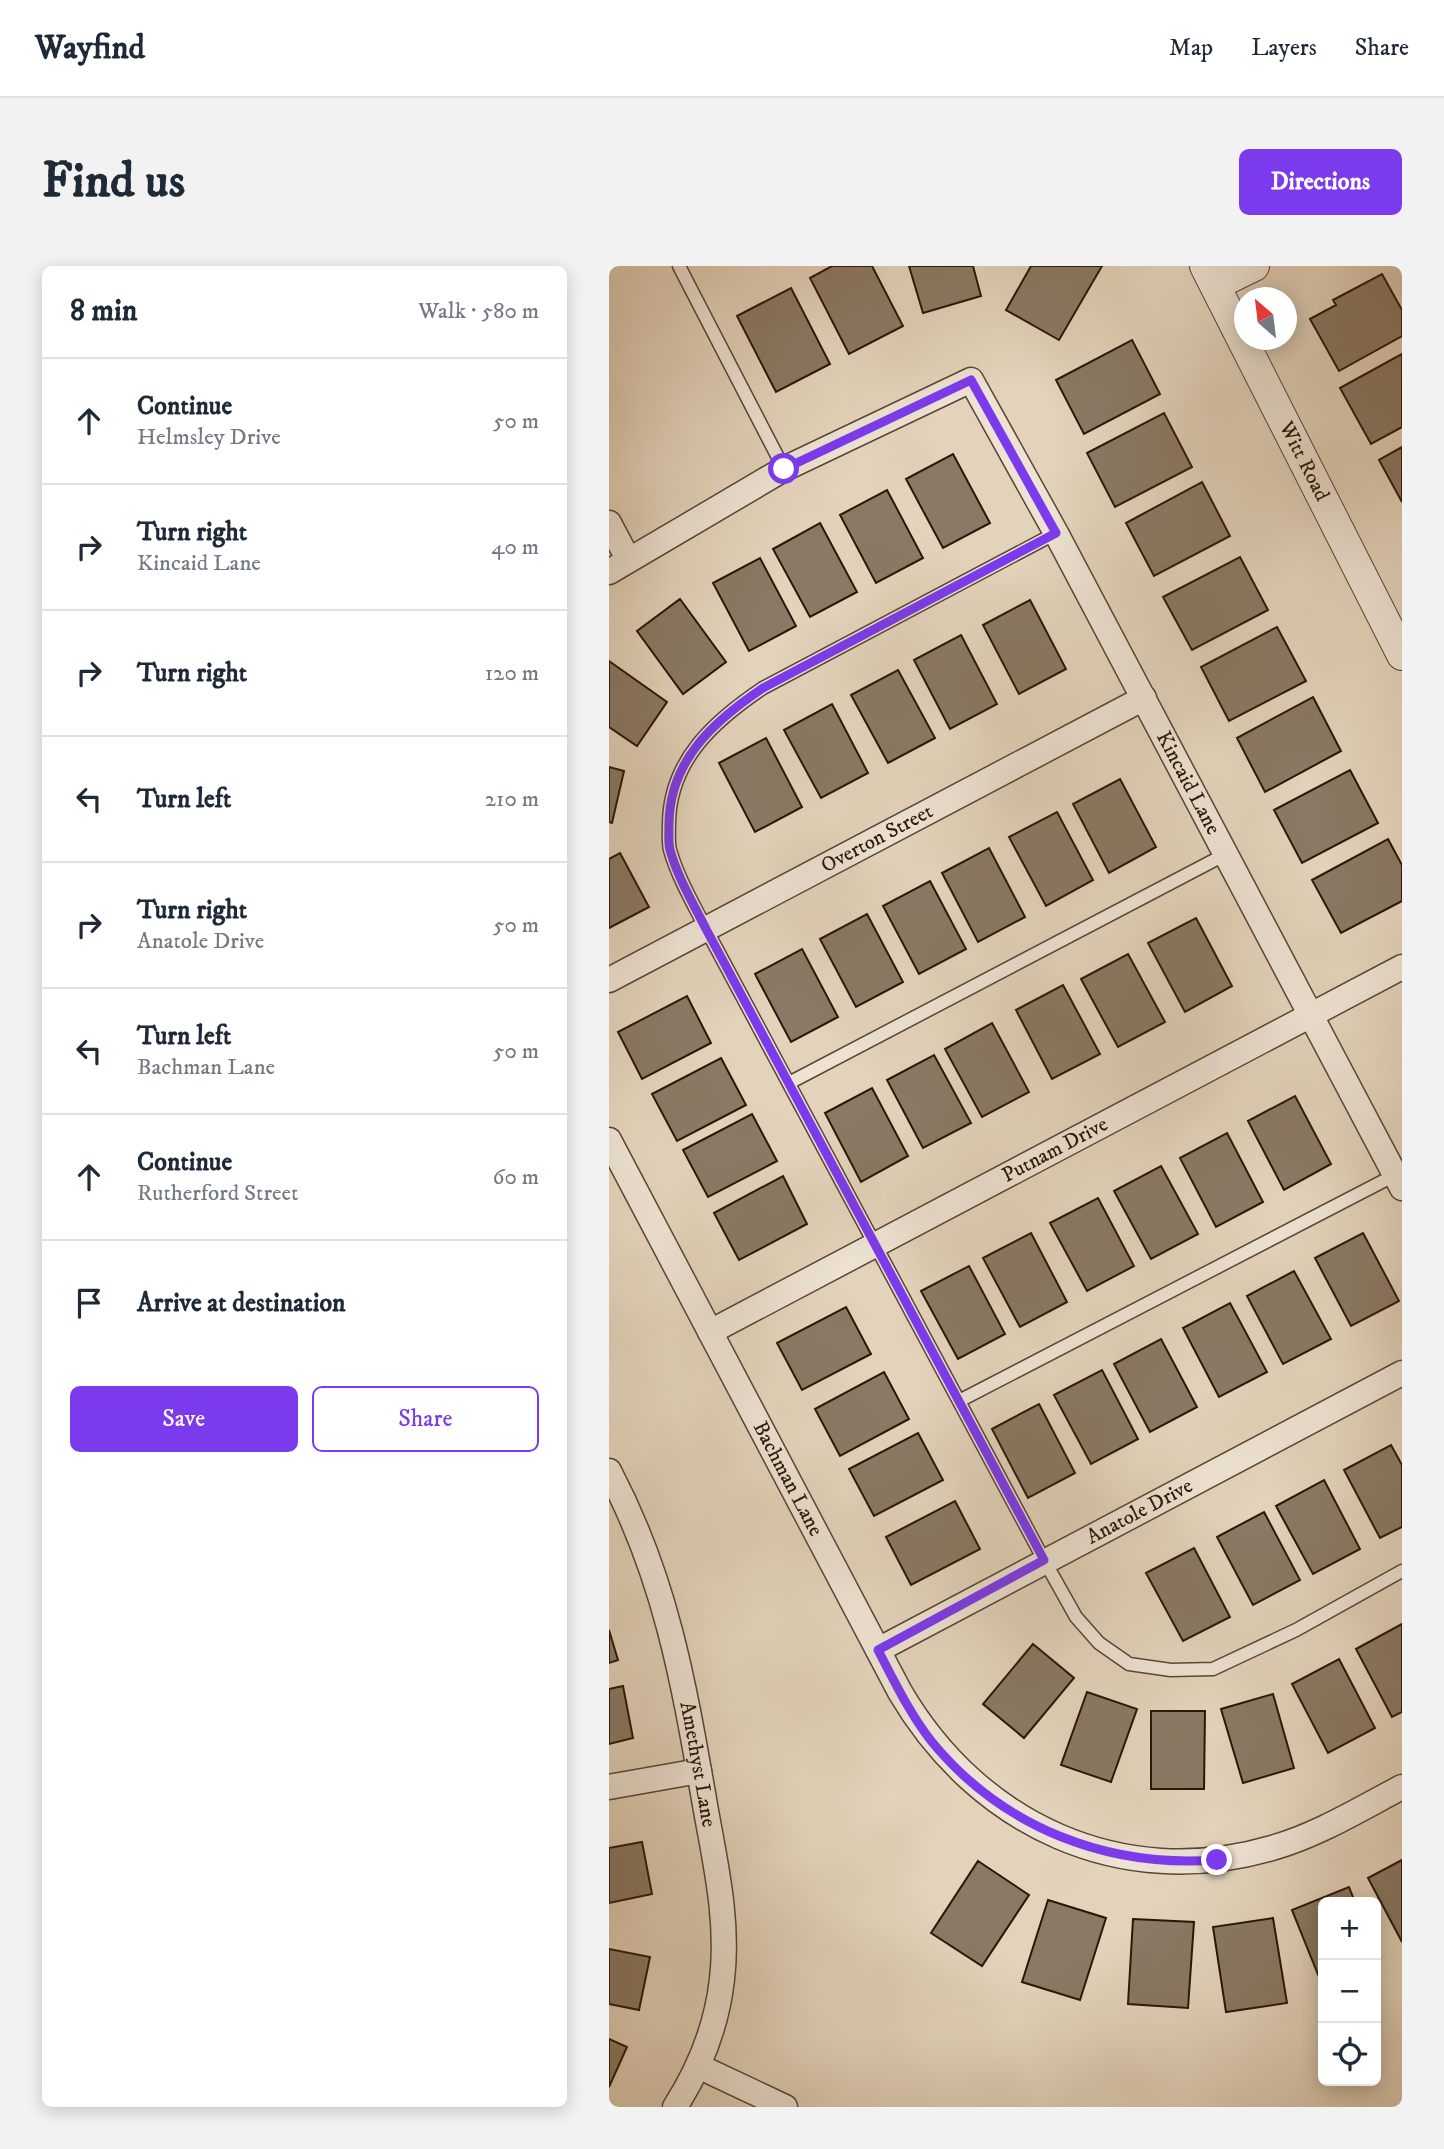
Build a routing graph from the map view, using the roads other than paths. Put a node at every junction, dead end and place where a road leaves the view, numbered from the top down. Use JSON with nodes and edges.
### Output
{"nodes":[{"id":1,"x":679,"y":266,"type":"edge"},
{"id":2,"x":1254,"y":266,"type":"edge"},
{"id":3,"x":1210,"y":276,"type":"edge"},
{"id":4,"x":784,"y":469,"type":"junction"},
{"id":5,"x":609,"y":523,"type":"edge"},
{"id":6,"x":1056,"y":533,"type":"junction"},
{"id":7,"x":618,"y":565,"type":"edge"},
{"id":8,"x":1402,"y":655,"type":"edge"},
{"id":9,"x":1144,"y":698,"type":"junction"},
{"id":10,"x":1226,"y":854,"type":"junction"},
{"id":11,"x":706,"y":929,"type":"junction"},
{"id":12,"x":1402,"y":967,"type":"edge"},
{"id":13,"x":609,"y":980,"type":"edge"},
{"id":14,"x":1311,"y":1015,"type":"junction"},
{"id":15,"x":789,"y":1083,"type":"junction"},
{"id":16,"x":609,"y":1140,"type":"edge"},
{"id":17,"x":1398,"y":1182,"type":"edge"},
{"id":18,"x":876,"y":1245,"type":"junction"},
{"id":19,"x":710,"y":1332,"type":"junction"},
{"id":20,"x":1402,"y":1373,"type":"edge"},
{"id":21,"x":959,"y":1401,"type":"junction"},
{"id":22,"x":609,"y":1471,"type":"edge"},
{"id":23,"x":1044,"y":1560,"type":"junction"},
{"id":24,"x":1402,"y":1571,"type":"edge"},
{"id":25,"x":878,"y":1650,"type":"junction"},
{"id":26,"x":699,"y":1771,"type":"junction"},
{"id":27,"x":609,"y":1787,"type":"edge"},
{"id":28,"x":1402,"y":1787,"type":"edge"},
{"id":29,"x":698,"y":2066,"type":"junction"},
{"id":30,"x":675,"y":2107,"type":"edge"},
{"id":31,"x":785,"y":2107,"type":"edge"}],
"edges":[{"from":1,"to":4,"type":"lane"},
{"from":2,"to":3,"type":"street"},
{"from":3,"to":8,"type":"street","name":"Witt Road"},
{"from":4,"to":6,"type":"street","name":"Kincaid Lane"},
{"from":4,"to":7,"type":"street"},
{"from":5,"to":7,"type":"street"},
{"from":6,"to":9,"type":"street","name":"Kincaid Lane"},
{"from":6,"to":11,"type":"lane"},
{"from":9,"to":10,"type":"street","name":"Kincaid Lane"},
{"from":9,"to":11,"type":"street","name":"Overton Street"},
{"from":10,"to":14,"type":"street","name":"Kincaid Lane"},
{"from":10,"to":15,"type":"lane"},
{"from":11,"to":13,"type":"street","name":"Overton Street"},
{"from":11,"to":15,"type":"lane"},
{"from":12,"to":14,"type":"street","name":"Putnam Drive"},
{"from":14,"to":17,"type":"street","name":"Kincaid Lane"},
{"from":14,"to":18,"type":"street","name":"Putnam Drive"},
{"from":15,"to":18,"type":"lane"},
{"from":16,"to":19,"type":"street","name":"Bachman Lane"},
{"from":17,"to":21,"type":"lane"},
{"from":18,"to":19,"type":"street","name":"Putnam Drive"},
{"from":18,"to":21,"type":"lane"},
{"from":19,"to":25,"type":"street","name":"Bachman Lane"},
{"from":20,"to":23,"type":"street","name":"Anatole Drive"},
{"from":21,"to":23,"type":"lane"},
{"from":22,"to":26,"type":"street","name":"Amethyst Lane"},
{"from":23,"to":24,"type":"lane"},
{"from":23,"to":25,"type":"street","name":"Anatole Drive"},
{"from":25,"to":28,"type":"street","name":"Bachman Lane"},
{"from":26,"to":27,"type":"street"},
{"from":26,"to":29,"type":"street","name":"Amethyst Lane"},
{"from":29,"to":30,"type":"street","name":"Amethyst Lane"},
{"from":29,"to":31,"type":"street"}]}
